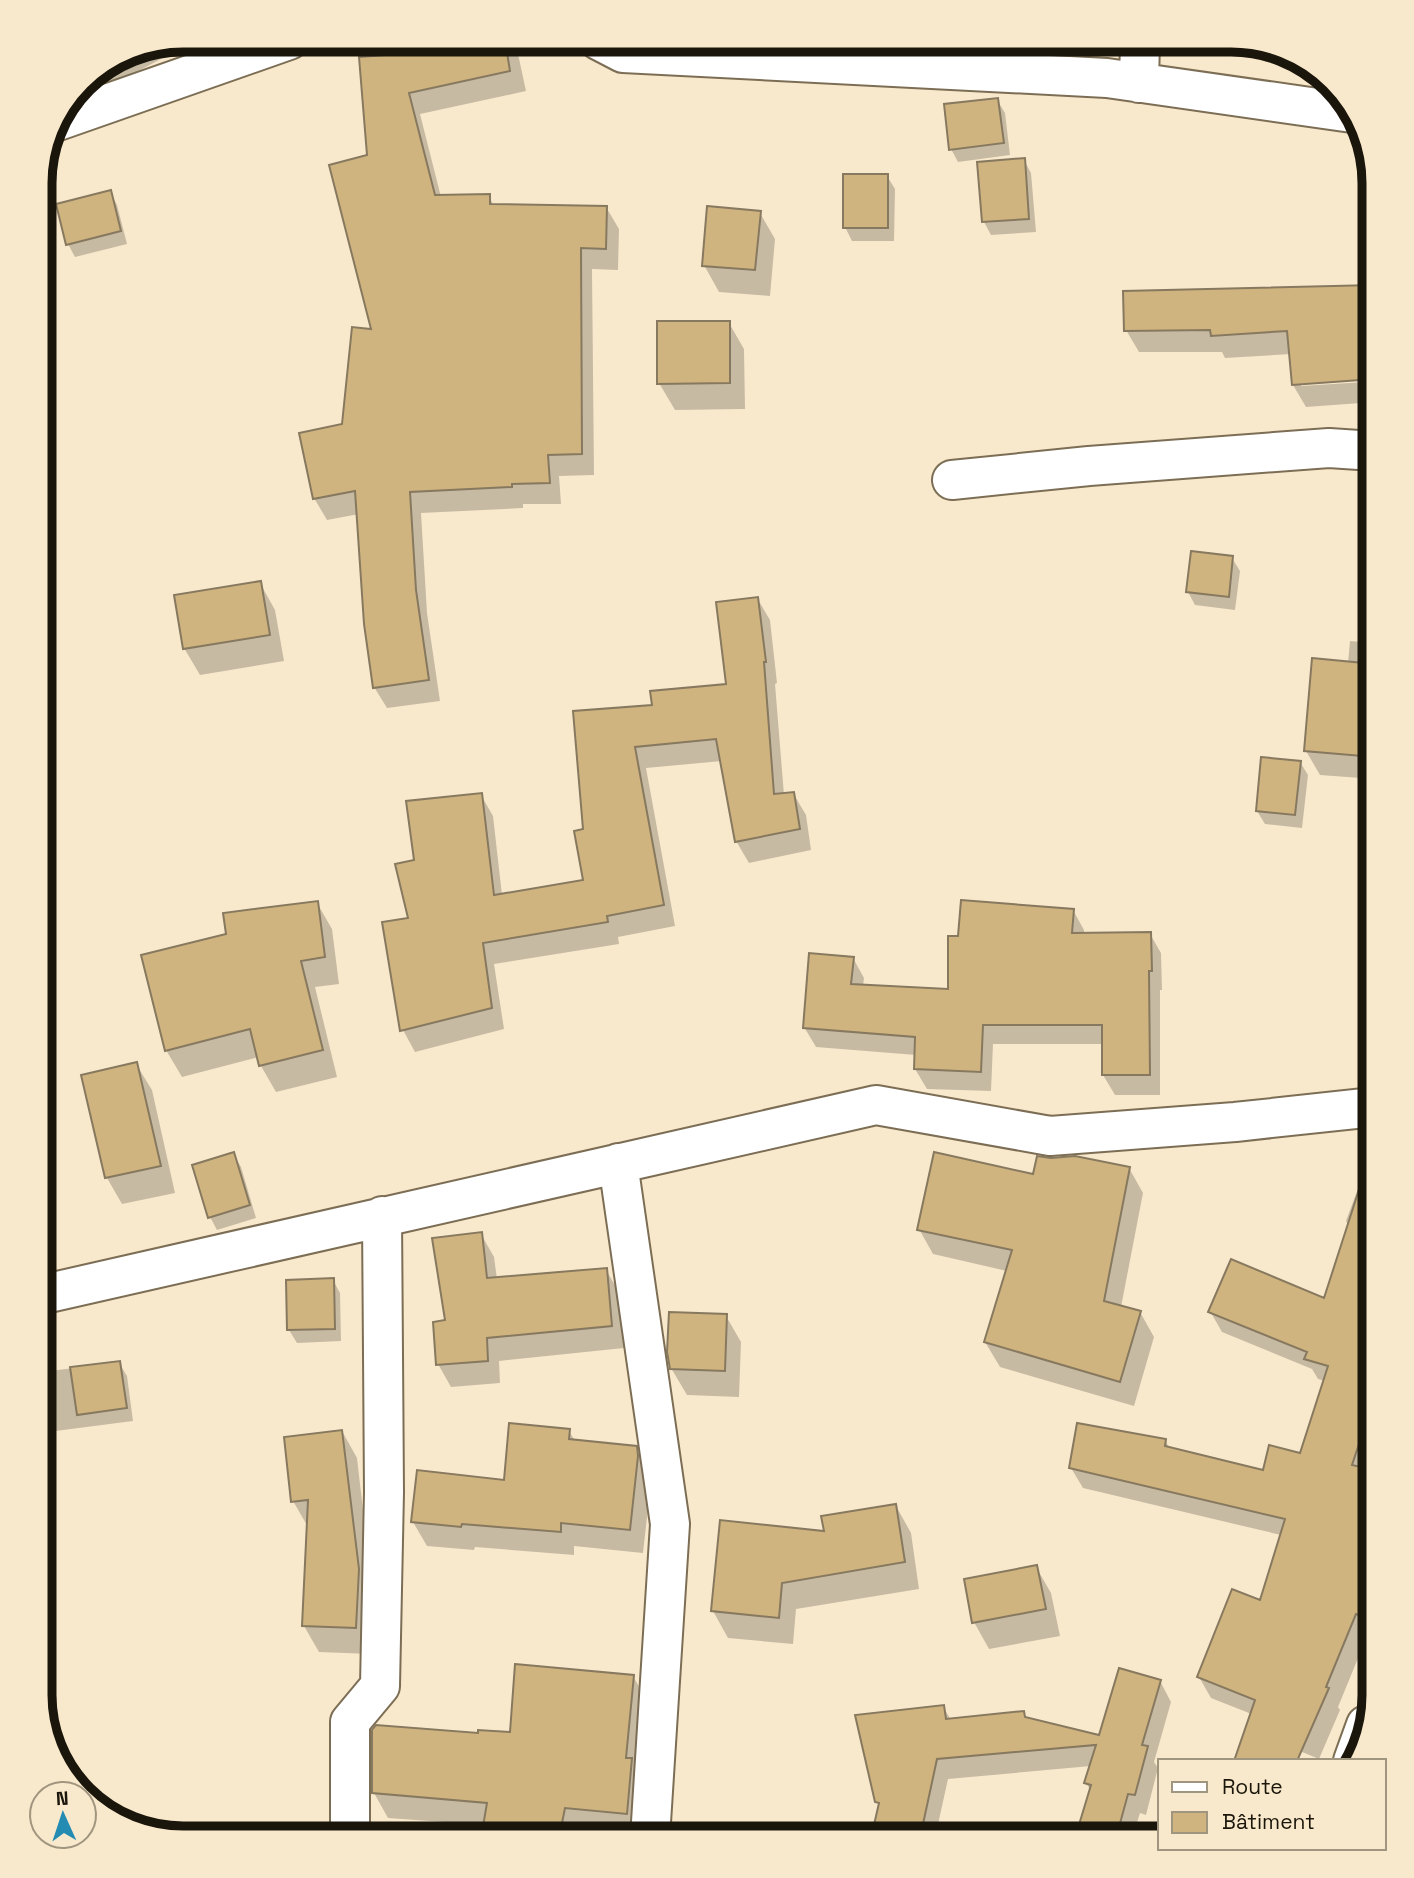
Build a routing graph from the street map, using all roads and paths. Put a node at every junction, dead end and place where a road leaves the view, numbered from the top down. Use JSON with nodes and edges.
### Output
{"nodes":[{"id":1,"x":252,"y":53,"type":"edge"},
{"id":2,"x":623,"y":53,"type":"edge"},
{"id":3,"x":1140,"y":53,"type":"edge"},
{"id":4,"x":1139,"y":83,"type":"junction"},
{"id":5,"x":1339,"y":111,"type":"edge"},
{"id":6,"x":72,"y":116,"type":"edge"},
{"id":7,"x":1362,"y":451,"type":"edge"},
{"id":8,"x":952,"y":480,"type":"dead end"},
{"id":9,"x":1362,"y":1108,"type":"edge"},
{"id":10,"x":618,"y":1163,"type":"junction"},
{"id":11,"x":382,"y":1216,"type":"junction"},
{"id":12,"x":52,"y":1292,"type":"edge"},
{"id":13,"x":350,"y":1826,"type":"edge"},
{"id":14,"x":651,"y":1826,"type":"edge"}],
"edges":[{"from":1,"to":6,"type":"street"},
{"from":2,"to":4,"type":"street"},
{"from":3,"to":4,"type":"street"},
{"from":4,"to":5,"type":"street"},
{"from":7,"to":8,"type":"street"},
{"from":9,"to":10,"type":"street"},
{"from":10,"to":11,"type":"street"},
{"from":10,"to":14,"type":"street"},
{"from":11,"to":12,"type":"street"},
{"from":11,"to":13,"type":"street"}]}
